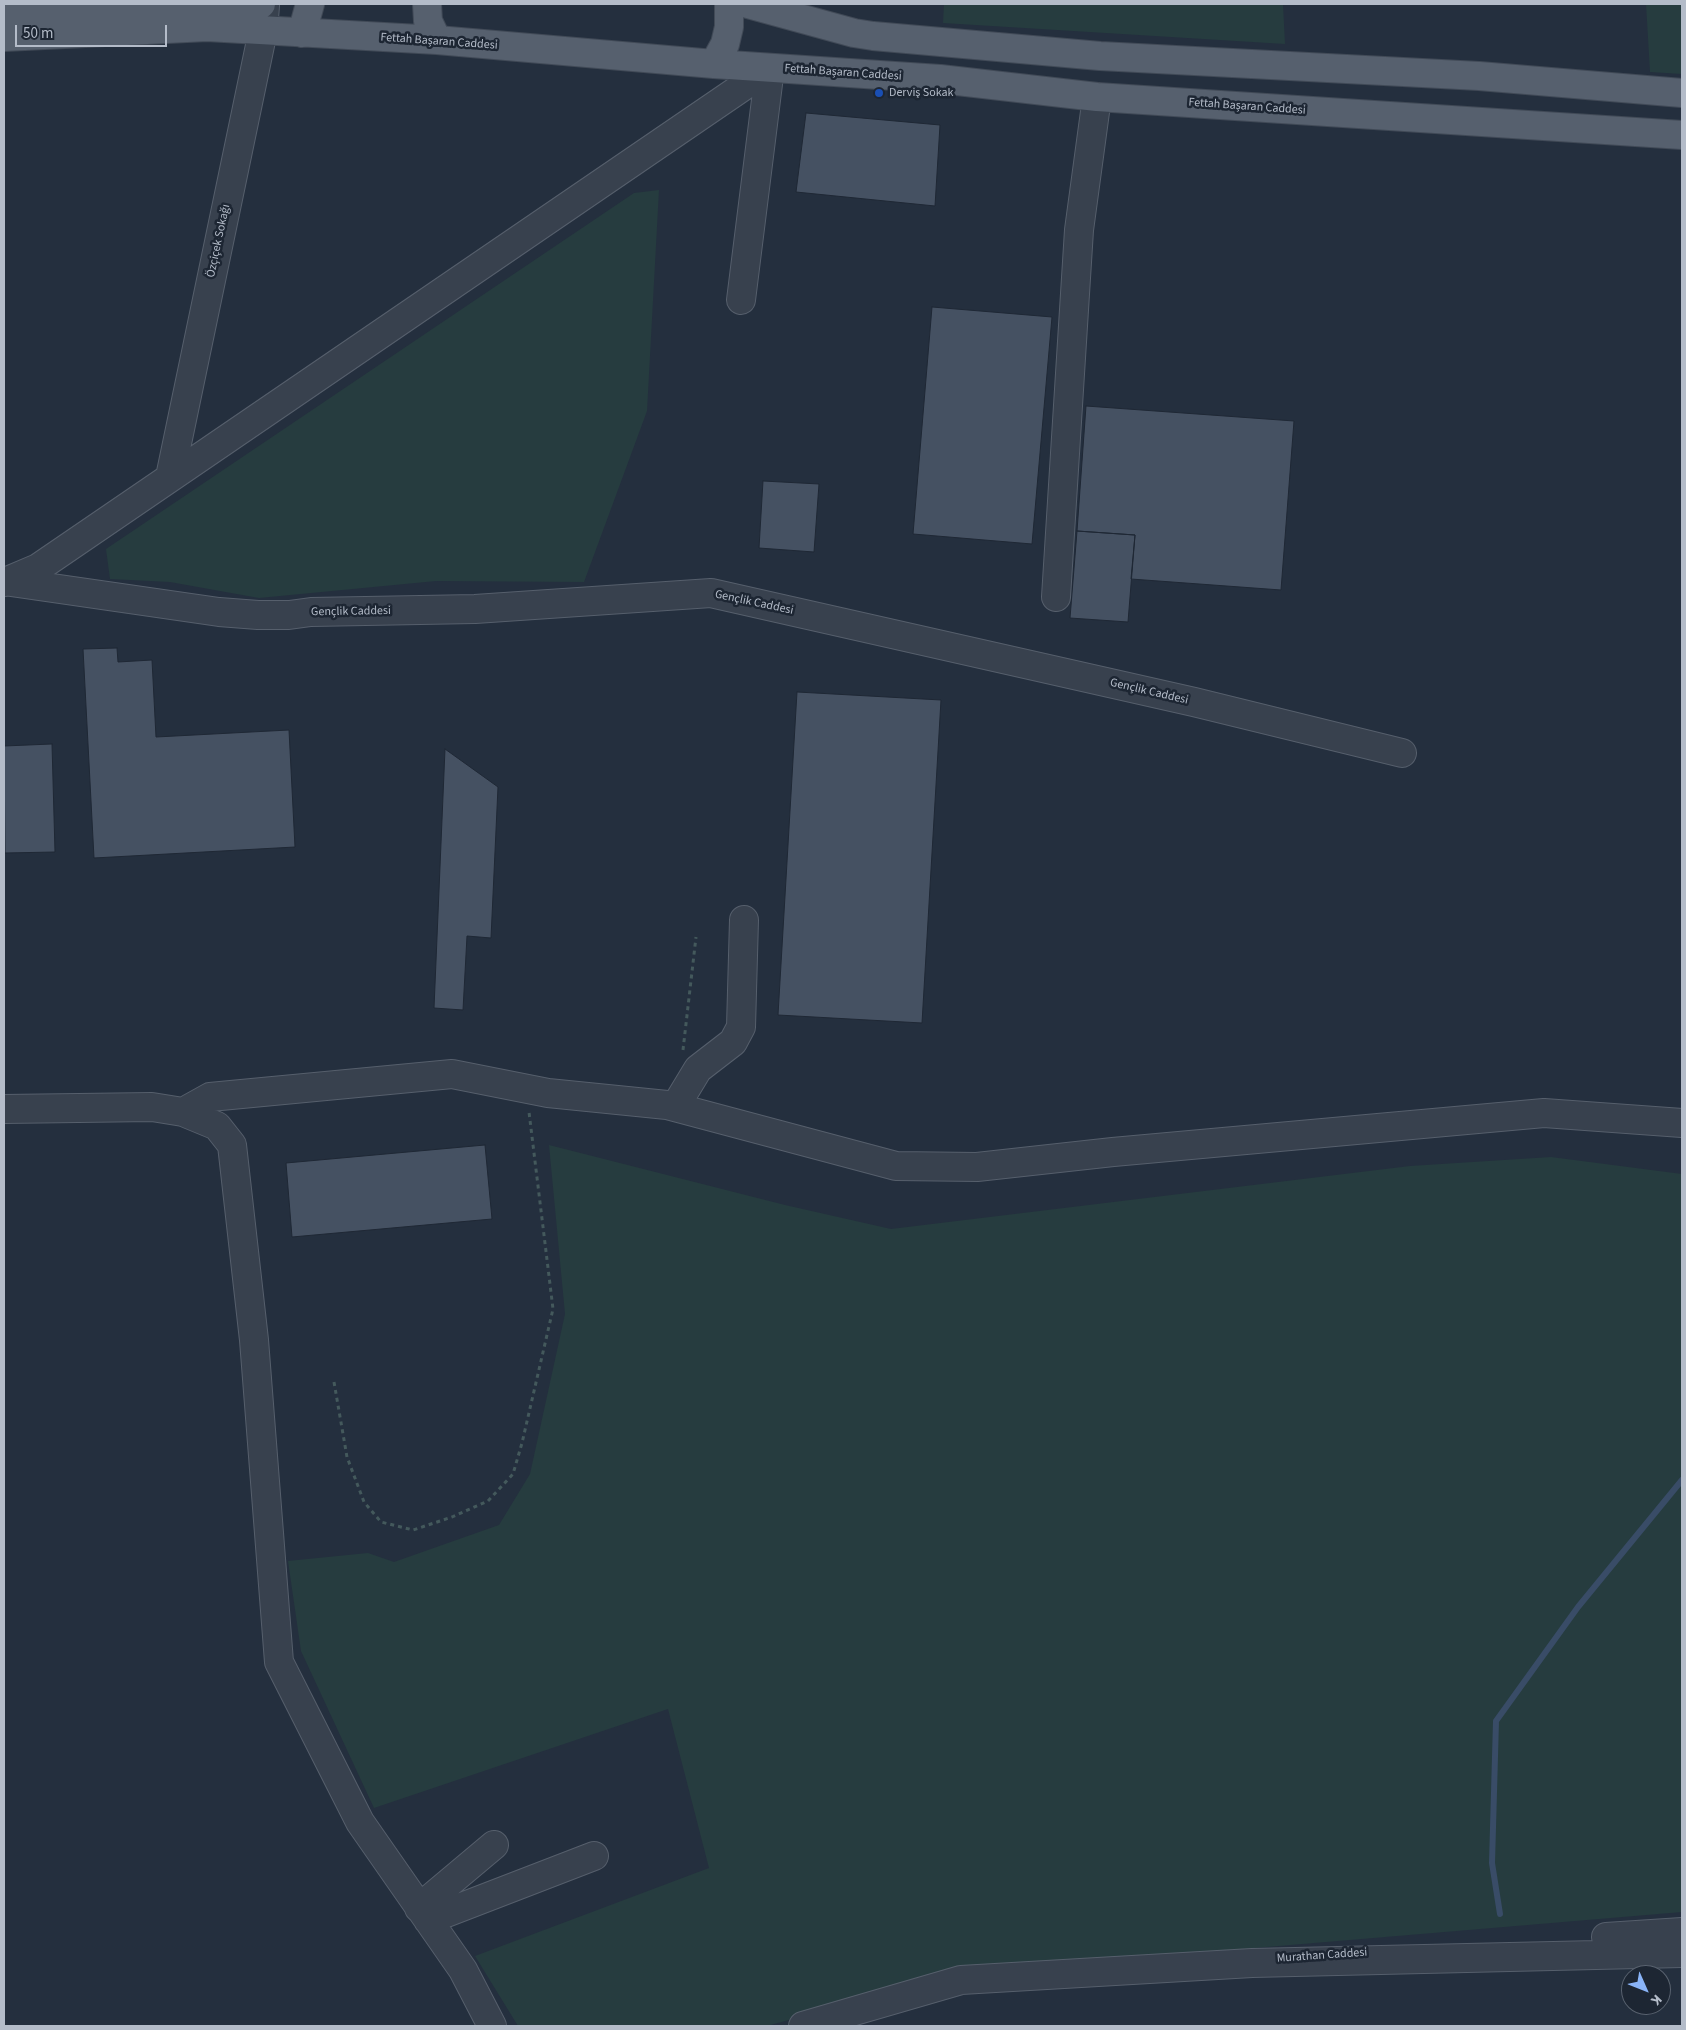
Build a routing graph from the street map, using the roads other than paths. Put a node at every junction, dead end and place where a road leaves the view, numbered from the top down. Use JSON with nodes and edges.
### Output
{"nodes":[{"id":1,"x":261,"y":4,"type":"edge"},
{"id":2,"x":265,"y":4,"type":"edge"},
{"id":3,"x":310,"y":4,"type":"edge"},
{"id":4,"x":426,"y":4,"type":"edge"},
{"id":5,"x":729,"y":4,"type":"edge"},
{"id":6,"x":748,"y":4,"type":"edge"},
{"id":7,"x":818,"y":4,"type":"edge"},
{"id":8,"x":4,"y":16,"type":"edge"},
{"id":9,"x":836,"y":28,"type":"junction"},
{"id":10,"x":263,"y":30,"type":"junction"},
{"id":11,"x":302,"y":33,"type":"junction"},
{"id":12,"x":4,"y":37,"type":"edge"},
{"id":13,"x":436,"y":40,"type":"junction"},
{"id":14,"x":714,"y":64,"type":"junction"},
{"id":15,"x":770,"y":68,"type":"junction"},
{"id":16,"x":1682,"y":93,"type":"edge"},
{"id":17,"x":1097,"y":97,"type":"junction"},
{"id":18,"x":1682,"y":135,"type":"edge"},
{"id":19,"x":741,"y":300,"type":"dead end"},
{"id":20,"x":170,"y":477,"type":"junction"},
{"id":21,"x":4,"y":582,"type":"edge"},
{"id":22,"x":1056,"y":597,"type":"dead end"},
{"id":23,"x":1402,"y":754,"type":"dead end"},
{"id":24,"x":744,"y":920,"type":"dead end"},
{"id":25,"x":675,"y":1107,"type":"junction"},
{"id":26,"x":4,"y":1109,"type":"edge"},
{"id":27,"x":183,"y":1112,"type":"junction"},
{"id":28,"x":1682,"y":1123,"type":"edge"},
{"id":29,"x":494,"y":1845,"type":"dead end"},
{"id":30,"x":594,"y":1856,"type":"dead end"},
{"id":31,"x":424,"y":1914,"type":"junction"},
{"id":32,"x":1682,"y":1932,"type":"edge"},
{"id":33,"x":1682,"y":1952,"type":"edge"},
{"id":34,"x":961,"y":1980,"type":"junction"},
{"id":35,"x":492,"y":2026,"type":"edge"},
{"id":36,"x":803,"y":2026,"type":"edge"}],
"edges":[{"from":1,"to":8,"type":"main road"},
{"from":2,"to":10,"type":"street","name":"Özçiçek Sokağı"},
{"from":3,"to":11,"type":"main road"},
{"from":4,"to":13,"type":"main road"},
{"from":5,"to":14,"type":"main road"},
{"from":6,"to":9,"type":"main road"},
{"from":7,"to":9,"type":"main road"},
{"from":9,"to":16,"type":"main road"},
{"from":10,"to":11,"type":"main road","name":"Fettah Başaran Caddesi"},
{"from":10,"to":12,"type":"main road","name":"Fettah Başaran Caddesi"},
{"from":10,"to":20,"type":"street","name":"Özçiçek Sokağı"},
{"from":11,"to":13,"type":"main road","name":"Fettah Başaran Caddesi"},
{"from":13,"to":14,"type":"main road","name":"Fettah Başaran Caddesi"},
{"from":14,"to":15,"type":"main road","name":"Fettah Başaran Caddesi"},
{"from":15,"to":17,"type":"main road","name":"Fettah Başaran Caddesi"},
{"from":15,"to":19,"type":"street"},
{"from":15,"to":20,"type":"street"},
{"from":17,"to":18,"type":"main road","name":"Fettah Başaran Caddesi"},
{"from":17,"to":22,"type":"street"},
{"from":20,"to":21,"type":"street"},
{"from":21,"to":23,"type":"street","name":"Gençlik Caddesi"},
{"from":24,"to":25,"type":"street"},
{"from":25,"to":27,"type":"street"},
{"from":25,"to":28,"type":"street"},
{"from":26,"to":27,"type":"street"},
{"from":27,"to":31,"type":"street"},
{"from":29,"to":31,"type":"street"},
{"from":30,"to":31,"type":"street"},
{"from":31,"to":35,"type":"street"},
{"from":32,"to":34,"type":"street","name":"Murathan Caddesi"},
{"from":33,"to":34,"type":"street"},
{"from":34,"to":36,"type":"street"}]}
